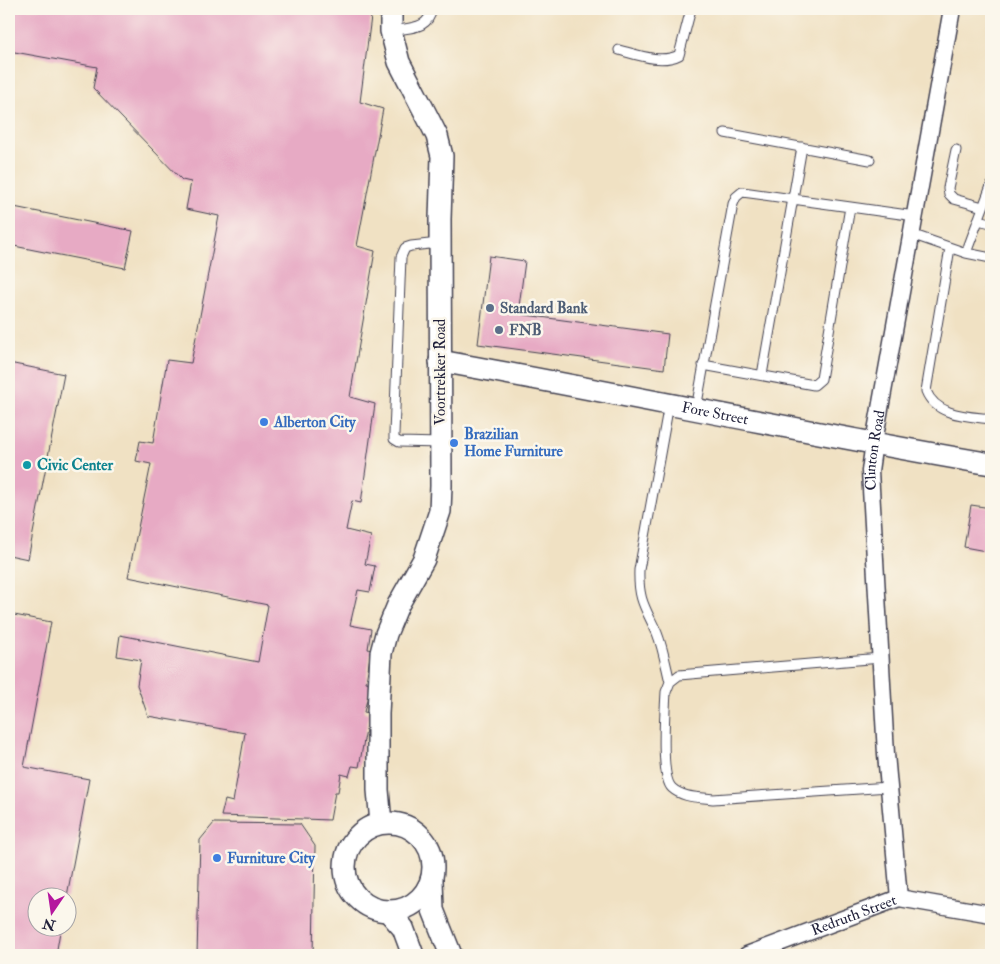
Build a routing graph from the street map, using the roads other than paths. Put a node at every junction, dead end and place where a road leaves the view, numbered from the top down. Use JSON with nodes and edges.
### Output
{"nodes":[{"id":1,"x":391,"y":9,"type":"edge"},
{"id":2,"x":432,"y":9,"type":"edge"},
{"id":3,"x":691,"y":9,"type":"edge"},
{"id":4,"x":952,"y":9,"type":"edge"},
{"id":5,"x":392,"y":31,"type":"junction"},
{"id":6,"x":619,"y":50,"type":"dead end"},
{"id":7,"x":725,"y":134,"type":"dead end"},
{"id":8,"x":802,"y":147,"type":"junction"},
{"id":9,"x":956,"y":150,"type":"dead end"},
{"id":10,"x":870,"y":160,"type":"dead end"},
{"id":11,"x":991,"y":186,"type":"edge"},
{"id":12,"x":793,"y":198,"type":"junction"},
{"id":13,"x":850,"y":207,"type":"junction"},
{"id":14,"x":983,"y":207,"type":"junction"},
{"id":15,"x":915,"y":216,"type":"junction"},
{"id":16,"x":978,"y":220,"type":"junction"},
{"id":17,"x":991,"y":222,"type":"edge"},
{"id":18,"x":911,"y":234,"type":"junction"},
{"id":19,"x":440,"y":244,"type":"junction"},
{"id":20,"x":950,"y":248,"type":"junction"},
{"id":21,"x":966,"y":253,"type":"junction"},
{"id":22,"x":991,"y":258,"type":"edge"},
{"id":23,"x":440,"y":361,"type":"junction"},
{"id":24,"x":704,"y":365,"type":"junction"},
{"id":25,"x":762,"y":375,"type":"junction"},
{"id":26,"x":669,"y":404,"type":"junction"},
{"id":27,"x":696,"y":409,"type":"junction"},
{"id":28,"x":991,"y":419,"type":"edge"},
{"id":29,"x":874,"y":442,"type":"junction"},
{"id":30,"x":441,"y":444,"type":"junction"},
{"id":31,"x":991,"y":464,"type":"edge"},
{"id":32,"x":881,"y":658,"type":"junction"},
{"id":33,"x":670,"y":682,"type":"junction"},
{"id":34,"x":889,"y":787,"type":"junction"},
{"id":35,"x":381,"y":823,"type":"junction"},
{"id":36,"x":432,"y":880,"type":"junction"},
{"id":37,"x":900,"y":898,"type":"junction"},
{"id":38,"x":388,"y":911,"type":"junction"},
{"id":39,"x":991,"y":914,"type":"edge"},
{"id":40,"x":413,"y":955,"type":"edge"},
{"id":41,"x":451,"y":955,"type":"edge"},
{"id":42,"x":747,"y":955,"type":"edge"}],
"edges":[{"from":1,"to":5,"type":"street","name":"Voortrekker Road"},
{"from":2,"to":5,"type":"lane"},
{"from":3,"to":6,"type":"lane"},
{"from":4,"to":15,"type":"street","name":"Clinton Road"},
{"from":5,"to":19,"type":"street","name":"Voortrekker Road"},
{"from":7,"to":8,"type":"lane"},
{"from":8,"to":10,"type":"lane"},
{"from":8,"to":12,"type":"lane"},
{"from":9,"to":14,"type":"lane"},
{"from":11,"to":14,"type":"lane"},
{"from":12,"to":13,"type":"lane"},
{"from":12,"to":24,"type":"lane"},
{"from":12,"to":25,"type":"lane"},
{"from":13,"to":15,"type":"lane"},
{"from":13,"to":25,"type":"lane"},
{"from":14,"to":16,"type":"lane"},
{"from":15,"to":18,"type":"street","name":"Clinton Road"},
{"from":16,"to":17,"type":"lane"},
{"from":16,"to":21,"type":"lane"},
{"from":18,"to":20,"type":"lane"},
{"from":18,"to":29,"type":"street","name":"Clinton Road"},
{"from":19,"to":23,"type":"street","name":"Voortrekker Road"},
{"from":19,"to":30,"type":"lane"},
{"from":20,"to":21,"type":"lane"},
{"from":20,"to":28,"type":"lane"},
{"from":21,"to":22,"type":"lane"},
{"from":23,"to":26,"type":"street","name":"Fore Street"},
{"from":23,"to":30,"type":"street","name":"Voortrekker Road"},
{"from":24,"to":25,"type":"lane"},
{"from":24,"to":27,"type":"lane"},
{"from":26,"to":27,"type":"street","name":"Fore Street"},
{"from":26,"to":33,"type":"lane"},
{"from":27,"to":29,"type":"street","name":"Fore Street"},
{"from":29,"to":31,"type":"street","name":"Fore Street"},
{"from":29,"to":32,"type":"street","name":"Clinton Road"},
{"from":30,"to":35,"type":"street","name":"Voortrekker Road"},
{"from":32,"to":33,"type":"lane"},
{"from":32,"to":34,"type":"street","name":"Clinton Road"},
{"from":33,"to":34,"type":"lane"},
{"from":34,"to":37,"type":"street","name":"Clinton Road"},
{"from":35,"to":36,"type":"street"},
{"from":35,"to":38,"type":"street"},
{"from":36,"to":38,"type":"street"},
{"from":36,"to":41,"type":"street"},
{"from":37,"to":39,"type":"street","name":"Redruth Street"},
{"from":37,"to":42,"type":"street","name":"Redruth Street"},
{"from":38,"to":40,"type":"street"}]}
